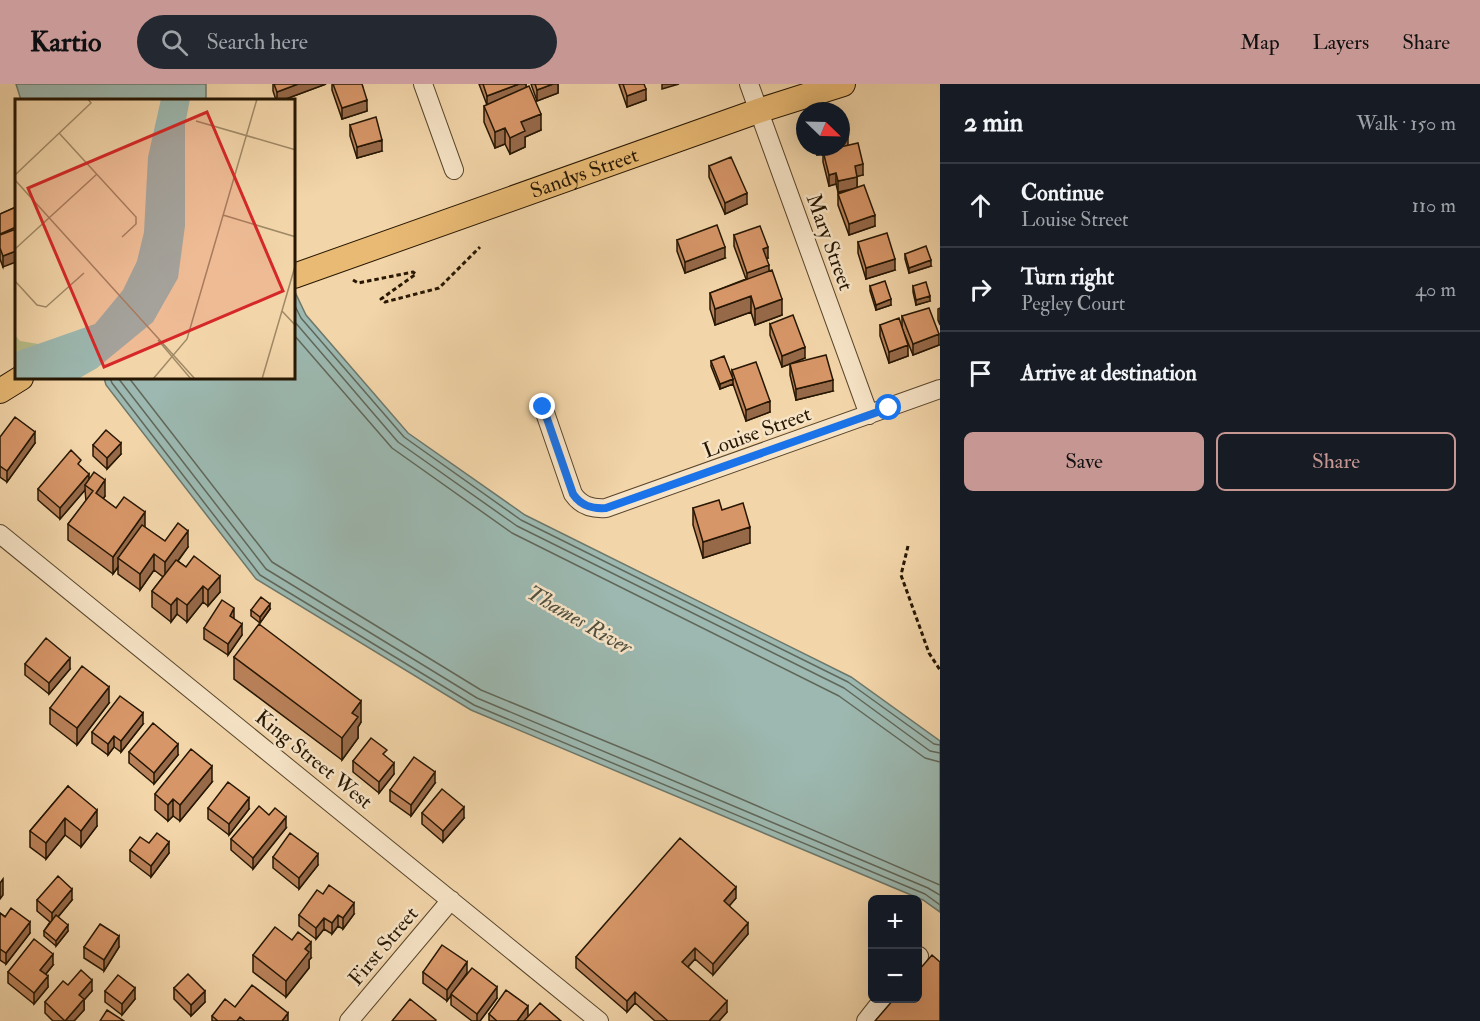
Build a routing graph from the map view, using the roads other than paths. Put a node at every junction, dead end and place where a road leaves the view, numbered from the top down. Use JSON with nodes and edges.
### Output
{"nodes":[{"id":1,"x":423,"y":84,"type":"edge"},
{"id":2,"x":749,"y":84,"type":"edge"},
{"id":3,"x":843,"y":84,"type":"edge"},
{"id":4,"x":758,"y":111,"type":"junction"},
{"id":5,"x":454,"y":170,"type":"dead end"},
{"id":6,"x":296,"y":275,"type":"edge"},
{"id":7,"x":18,"y":380,"type":"edge"},
{"id":8,"x":940,"y":389,"type":"edge"},
{"id":9,"x":0,"y":391,"type":"edge"},
{"id":10,"x":543,"y":407,"type":"dead end"},
{"id":11,"x":869,"y":415,"type":"junction"},
{"id":12,"x":0,"y":534,"type":"edge"},
{"id":13,"x":451,"y":900,"type":"junction"},
{"id":14,"x":881,"y":1003,"type":"edge"},
{"id":15,"x":349,"y":1021,"type":"edge"},
{"id":16,"x":599,"y":1021,"type":"edge"},
{"id":17,"x":866,"y":1021,"type":"edge"}],
"edges":[{"from":1,"to":5,"type":"street"},
{"from":2,"to":4,"type":"street","name":"Mary Street"},
{"from":3,"to":4,"type":"main road","name":"Sandys Street"},
{"from":4,"to":6,"type":"main road","name":"Sandys Street"},
{"from":4,"to":11,"type":"street","name":"Mary Street"},
{"from":7,"to":9,"type":"main road"},
{"from":8,"to":11,"type":"street","name":"Louise Street"},
{"from":10,"to":11,"type":"street","name":"Louise Street"},
{"from":12,"to":13,"type":"street","name":"King Street West"},
{"from":13,"to":15,"type":"street","name":"First Street"},
{"from":13,"to":16,"type":"street","name":"King Street West"},
{"from":14,"to":17,"type":"street"}]}
